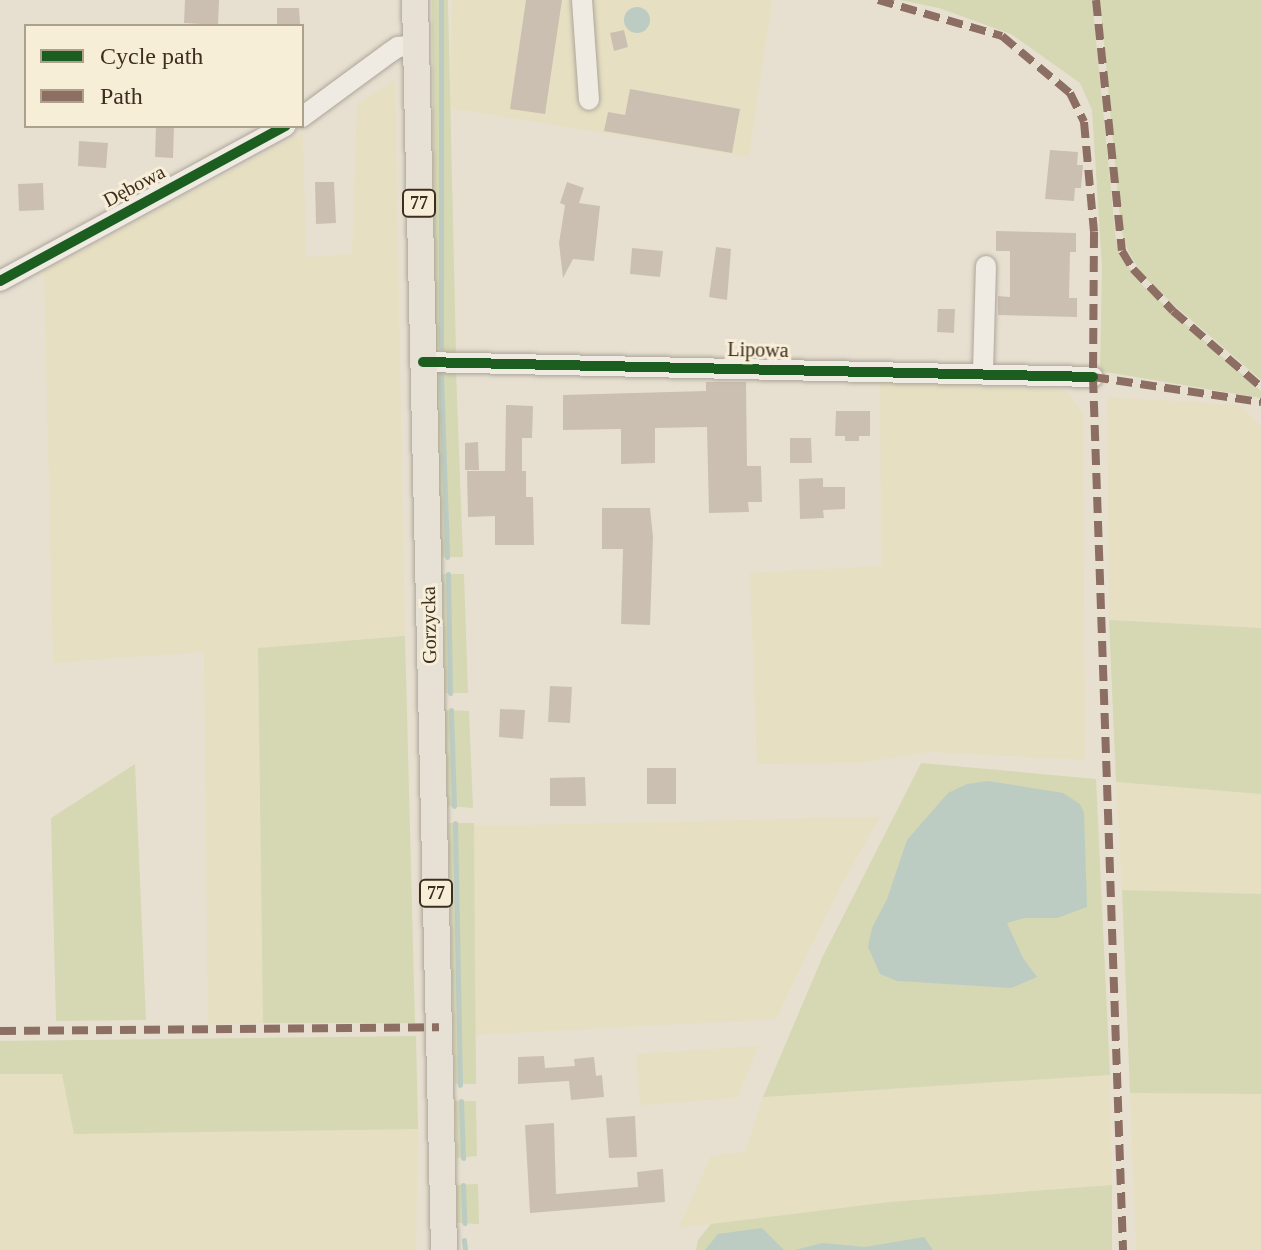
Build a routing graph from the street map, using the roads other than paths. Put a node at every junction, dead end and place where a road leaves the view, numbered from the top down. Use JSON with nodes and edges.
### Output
{"nodes":[{"id":1,"x":415,"y":0,"type":"edge"},
{"id":2,"x":582,"y":0,"type":"edge"},
{"id":3,"x":416,"y":45,"type":"junction"},
{"id":4,"x":589,"y":100,"type":"dead end"},
{"id":5,"x":304,"y":116,"type":"edge"},
{"id":6,"x":282,"y":128,"type":"edge"},
{"id":7,"x":986,"y":266,"type":"dead end"},
{"id":8,"x":0,"y":281,"type":"edge"},
{"id":9,"x":423,"y":362,"type":"junction"},
{"id":10,"x":983,"y":372,"type":"junction"},
{"id":11,"x":1093,"y":377,"type":"dead end"},
{"id":12,"x":444,"y":1250,"type":"edge"}],
"edges":[{"from":1,"to":3,"type":"main road","name":"Gorzycka","number":"77"},
{"from":2,"to":4,"type":"street"},
{"from":3,"to":5,"type":"street"},
{"from":3,"to":9,"type":"main road","name":"Gorzycka","number":"77"},
{"from":6,"to":8,"type":"street","name":"Dębowa"},
{"from":7,"to":10,"type":"street"},
{"from":9,"to":10,"type":"street","name":"Lipowa"},
{"from":9,"to":12,"type":"main road","name":"Gorzycka","number":"77"},
{"from":10,"to":11,"type":"street","name":"Lipowa"}]}
